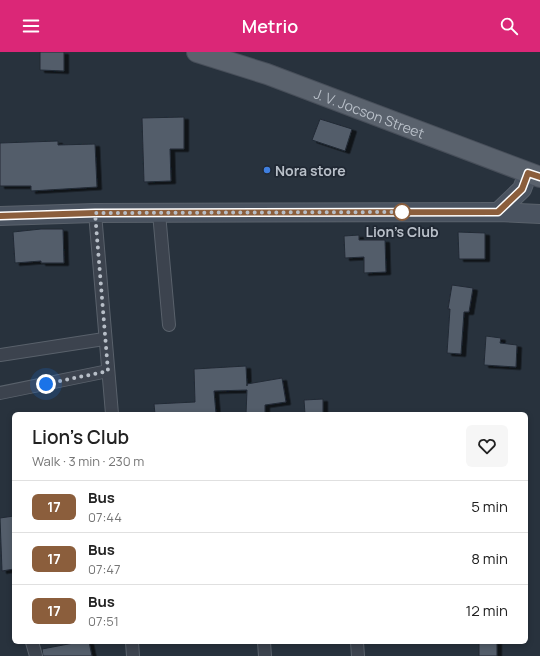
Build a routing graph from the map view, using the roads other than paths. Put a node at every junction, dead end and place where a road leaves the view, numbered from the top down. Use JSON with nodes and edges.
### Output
{"nodes":[{"id":1,"x":197,"y":52,"type":"edge"},
{"id":2,"x":534,"y":175,"type":"edge"},
{"id":3,"x":498,"y":212,"type":"junction"},
{"id":4,"x":95,"y":213,"type":"junction"},
{"id":5,"x":159,"y":213,"type":"junction"},
{"id":6,"x":540,"y":214,"type":"edge"},
{"id":7,"x":0,"y":216,"type":"edge"},
{"id":8,"x":169,"y":325,"type":"dead end"},
{"id":9,"x":104,"y":339,"type":"junction"},
{"id":10,"x":0,"y":355,"type":"edge"},
{"id":11,"x":108,"y":371,"type":"junction"},
{"id":12,"x":0,"y":393,"type":"edge"},
{"id":13,"x":112,"y":412,"type":"edge"},
{"id":14,"x":33,"y":644,"type":"edge"},
{"id":15,"x":132,"y":644,"type":"edge"},
{"id":16,"x":264,"y":644,"type":"edge"},
{"id":17,"x":357,"y":644,"type":"edge"},
{"id":18,"x":36,"y":656,"type":"edge"},
{"id":19,"x":133,"y":656,"type":"edge"},
{"id":20,"x":265,"y":656,"type":"edge"},
{"id":21,"x":358,"y":656,"type":"edge"}],
"edges":[{"from":1,"to":2,"type":"main road","name":"J. V. Jocson Street"},
{"from":2,"to":3,"type":"main road"},
{"from":3,"to":5,"type":"main road"},
{"from":3,"to":6,"type":"main road"},
{"from":4,"to":5,"type":"main road"},
{"from":4,"to":7,"type":"main road"},
{"from":4,"to":9,"type":"street"},
{"from":5,"to":8,"type":"street"},
{"from":9,"to":10,"type":"street"},
{"from":9,"to":11,"type":"street"},
{"from":11,"to":12,"type":"street"},
{"from":11,"to":13,"type":"street"},
{"from":14,"to":18,"type":"street"},
{"from":15,"to":19,"type":"street"},
{"from":16,"to":20,"type":"street"},
{"from":17,"to":21,"type":"street"}]}
